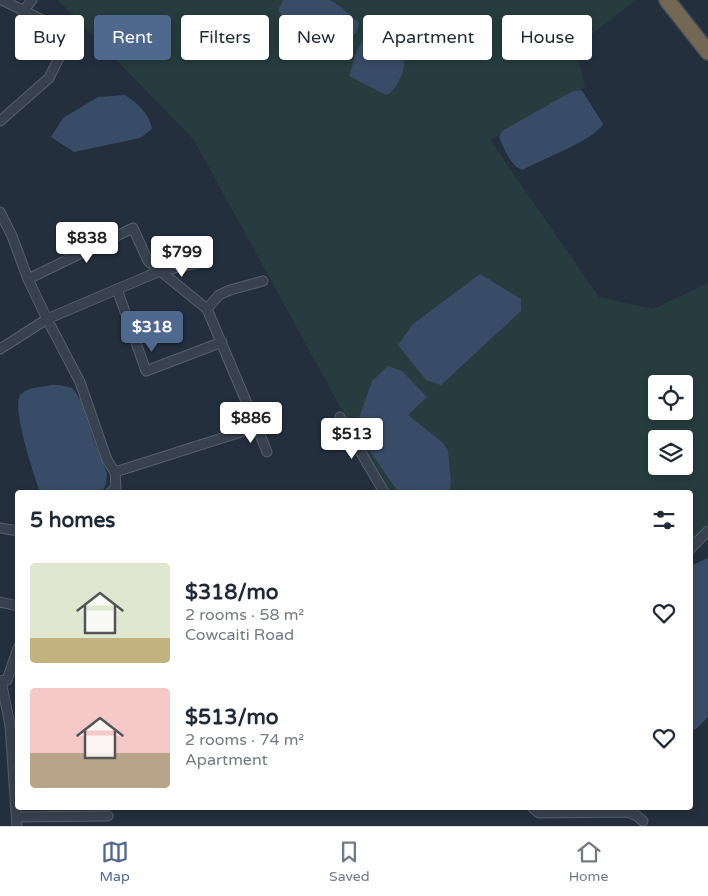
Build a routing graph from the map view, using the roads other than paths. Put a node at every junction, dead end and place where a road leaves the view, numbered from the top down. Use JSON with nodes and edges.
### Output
{"nodes":[{"id":1,"x":2,"y":0,"type":"edge"},
{"id":2,"x":32,"y":0,"type":"edge"},
{"id":3,"x":667,"y":0,"type":"edge"},
{"id":4,"x":678,"y":0,"type":"edge"},
{"id":5,"x":23,"y":10,"type":"junction"},
{"id":6,"x":708,"y":39,"type":"edge"},
{"id":7,"x":708,"y":52,"type":"edge"},
{"id":8,"x":0,"y":121,"type":"edge"},
{"id":9,"x":0,"y":212,"type":"edge"},
{"id":10,"x":198,"y":263,"type":"dead end"},
{"id":11,"x":160,"y":271,"type":"junction"},
{"id":12,"x":28,"y":279,"type":"junction"},
{"id":13,"x":263,"y":281,"type":"dead end"},
{"id":14,"x":117,"y":289,"type":"junction"},
{"id":15,"x":207,"y":309,"type":"junction"},
{"id":16,"x":46,"y":319,"type":"junction"},
{"id":17,"x":222,"y":342,"type":"junction"},
{"id":18,"x":0,"y":349,"type":"edge"},
{"id":19,"x":340,"y":417,"type":"dead end"},
{"id":20,"x":257,"y":427,"type":"junction"},
{"id":21,"x":267,"y":452,"type":"dead end"},
{"id":22,"x":115,"y":472,"type":"junction"},
{"id":23,"x":113,"y":490,"type":"edge"},
{"id":24,"x":383,"y":490,"type":"edge"},
{"id":25,"x":0,"y":528,"type":"edge"},
{"id":26,"x":15,"y":530,"type":"edge"},
{"id":27,"x":708,"y":531,"type":"edge"},
{"id":28,"x":693,"y":546,"type":"edge"},
{"id":29,"x":0,"y":602,"type":"edge"},
{"id":30,"x":15,"y":605,"type":"edge"},
{"id":31,"x":15,"y":658,"type":"edge"},
{"id":32,"x":0,"y":681,"type":"edge"},
{"id":33,"x":15,"y":793,"type":"edge"},
{"id":34,"x":535,"y":810,"type":"edge"},
{"id":35,"x":108,"y":816,"type":"dead end"},
{"id":36,"x":17,"y":821,"type":"edge"},
{"id":37,"x":643,"y":821,"type":"dead end"}],
"edges":[{"from":1,"to":5,"type":"street"},
{"from":2,"to":5,"type":"street"},
{"from":3,"to":7,"type":"highway"},
{"from":4,"to":6,"type":"highway"},
{"from":5,"to":8,"type":"street"},
{"from":9,"to":12,"type":"street"},
{"from":10,"to":11,"type":"street"},
{"from":11,"to":12,"type":"street"},
{"from":11,"to":14,"type":"street"},
{"from":11,"to":15,"type":"street"},
{"from":12,"to":16,"type":"street"},
{"from":13,"to":15,"type":"street"},
{"from":14,"to":16,"type":"street"},
{"from":14,"to":17,"type":"street"},
{"from":15,"to":17,"type":"street"},
{"from":16,"to":18,"type":"street"},
{"from":16,"to":22,"type":"street"},
{"from":17,"to":20,"type":"street"},
{"from":19,"to":24,"type":"street"},
{"from":20,"to":21,"type":"street"},
{"from":20,"to":22,"type":"street"},
{"from":22,"to":23,"type":"street"},
{"from":25,"to":26,"type":"street"},
{"from":27,"to":28,"type":"street"},
{"from":29,"to":30,"type":"street"},
{"from":31,"to":32,"type":"street"},
{"from":32,"to":33,"type":"street"},
{"from":34,"to":37,"type":"street"},
{"from":35,"to":36,"type":"street"}]}
